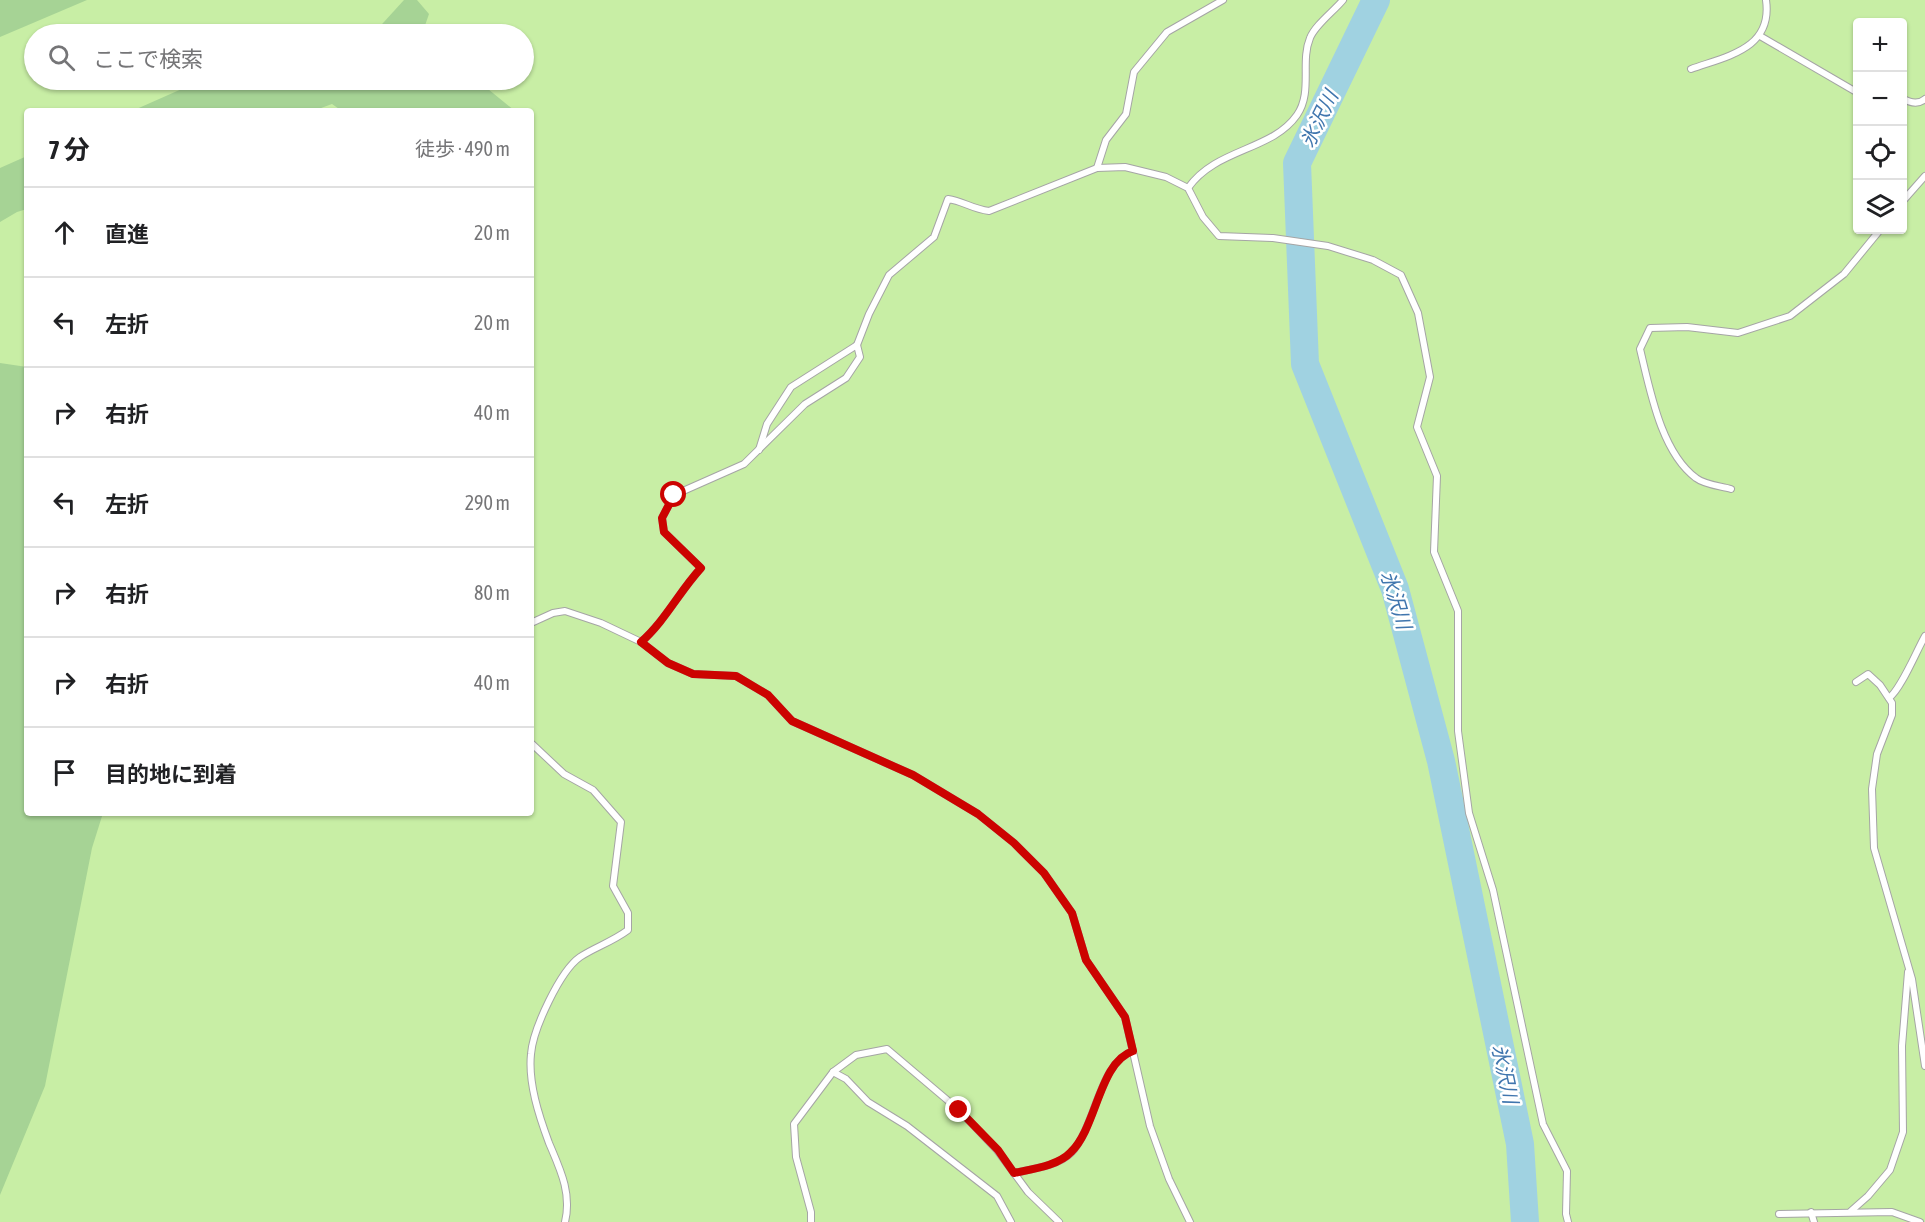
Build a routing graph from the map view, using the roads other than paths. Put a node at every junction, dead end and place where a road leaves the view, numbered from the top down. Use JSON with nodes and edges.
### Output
{"nodes":[{"id":1,"x":1223,"y":0,"type":"edge"},
{"id":2,"x":1343,"y":0,"type":"edge"},
{"id":3,"x":1766,"y":0,"type":"edge"},
{"id":4,"x":1760,"y":36,"type":"junction"},
{"id":5,"x":1691,"y":69,"type":"dead end"},
{"id":6,"x":1853,"y":91,"type":"edge"},
{"id":7,"x":1925,"y":99,"type":"edge"},
{"id":8,"x":1907,"y":101,"type":"edge"},
{"id":9,"x":1097,"y":168,"type":"junction"},
{"id":10,"x":1925,"y":176,"type":"edge"},
{"id":11,"x":1188,"y":188,"type":"junction"},
{"id":12,"x":1907,"y":196,"type":"edge"},
{"id":13,"x":1877,"y":234,"type":"edge"},
{"id":14,"x":857,"y":345,"type":"junction"},
{"id":15,"x":759,"y":450,"type":"junction"},
{"id":16,"x":1731,"y":489,"type":"dead end"},
{"id":17,"x":534,"y":622,"type":"edge"},
{"id":18,"x":1925,"y":636,"type":"edge"},
{"id":19,"x":641,"y":642,"type":"junction"},
{"id":20,"x":1856,"y":681,"type":"dead end"},
{"id":21,"x":1889,"y":698,"type":"junction"},
{"id":22,"x":534,"y":746,"type":"edge"},
{"id":23,"x":1908,"y":965,"type":"junction"},
{"id":24,"x":1133,"y":1051,"type":"junction"},
{"id":25,"x":1925,"y":1066,"type":"edge"},
{"id":26,"x":833,"y":1071,"type":"junction"},
{"id":27,"x":1014,"y":1173,"type":"junction"},
{"id":28,"x":1851,"y":1211,"type":"junction"},
{"id":29,"x":1812,"y":1212,"type":"junction"},
{"id":30,"x":1779,"y":1214,"type":"dead end"},
{"id":31,"x":565,"y":1222,"type":"edge"},
{"id":32,"x":811,"y":1222,"type":"edge"},
{"id":33,"x":1011,"y":1222,"type":"edge"},
{"id":34,"x":1059,"y":1222,"type":"edge"},
{"id":35,"x":1190,"y":1222,"type":"edge"},
{"id":36,"x":1568,"y":1222,"type":"edge"},
{"id":37,"x":1814,"y":1222,"type":"edge"},
{"id":38,"x":1920,"y":1222,"type":"edge"}],
"edges":[{"from":1,"to":9,"type":"lane"},
{"from":2,"to":11,"type":"lane"},
{"from":3,"to":4,"type":"lane"},
{"from":4,"to":5,"type":"lane"},
{"from":4,"to":6,"type":"lane"},
{"from":7,"to":8,"type":"lane"},
{"from":9,"to":11,"type":"lane"},
{"from":9,"to":14,"type":"lane"},
{"from":10,"to":12,"type":"lane"},
{"from":11,"to":36,"type":"lane"},
{"from":13,"to":16,"type":"lane"},
{"from":14,"to":15,"type":"lane"},
{"from":14,"to":15,"type":"lane"},
{"from":15,"to":19,"type":"lane"},
{"from":17,"to":19,"type":"lane"},
{"from":18,"to":21,"type":"lane"},
{"from":19,"to":24,"type":"lane"},
{"from":20,"to":21,"type":"lane"},
{"from":21,"to":23,"type":"lane"},
{"from":22,"to":31,"type":"lane"},
{"from":23,"to":25,"type":"lane"},
{"from":23,"to":28,"type":"lane"},
{"from":24,"to":27,"type":"lane"},
{"from":24,"to":35,"type":"lane"},
{"from":26,"to":27,"type":"lane"},
{"from":26,"to":32,"type":"lane"},
{"from":26,"to":33,"type":"lane"},
{"from":27,"to":34,"type":"lane"},
{"from":28,"to":29,"type":"lane"},
{"from":28,"to":38,"type":"lane"},
{"from":29,"to":30,"type":"lane"},
{"from":29,"to":37,"type":"lane"}]}
